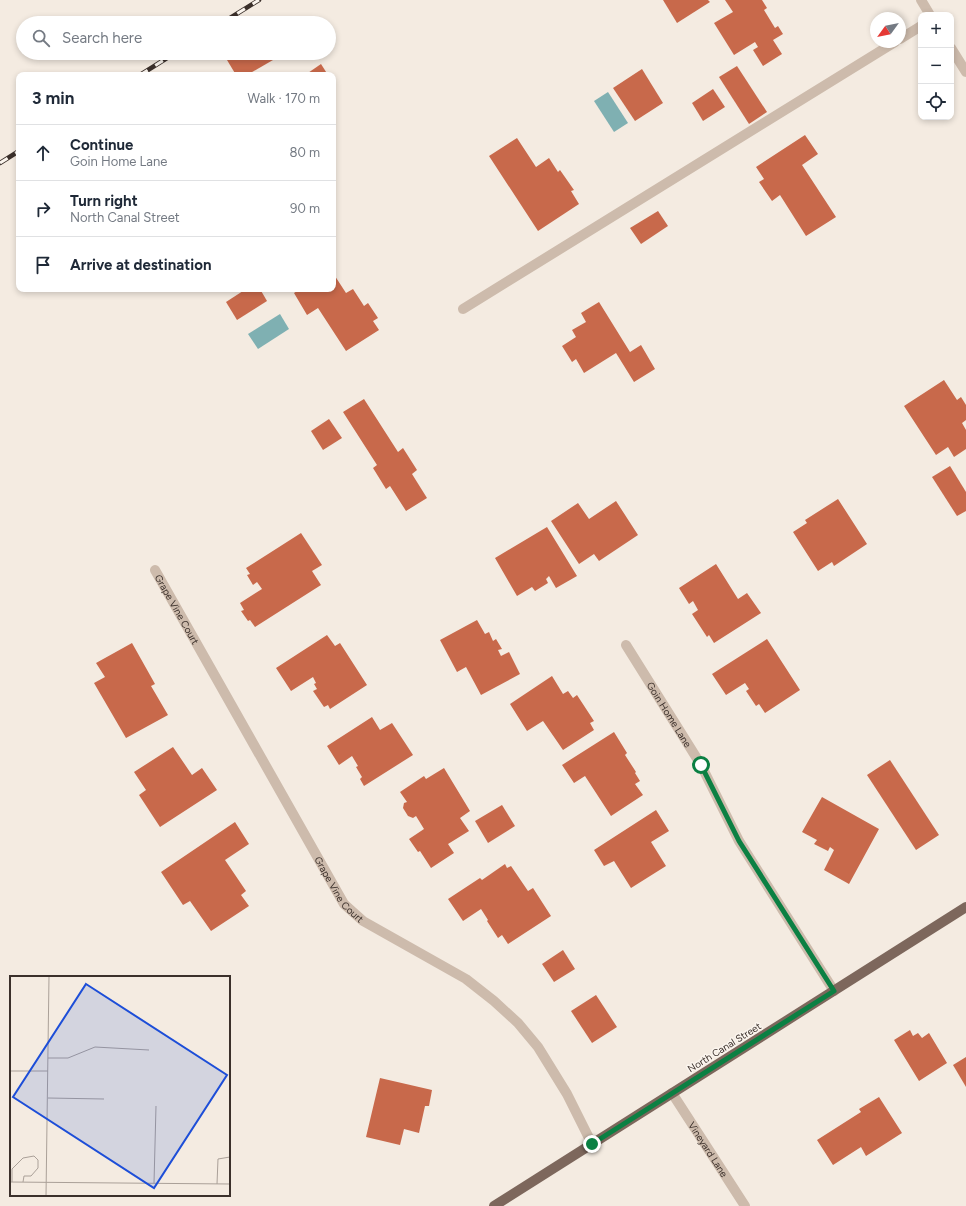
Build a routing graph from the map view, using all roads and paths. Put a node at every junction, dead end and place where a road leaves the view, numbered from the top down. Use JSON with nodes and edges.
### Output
{"nodes":[{"id":1,"x":921,"y":0,"type":"edge"},
{"id":2,"x":928,"y":12,"type":"edge"},
{"id":3,"x":918,"y":28,"type":"edge"},
{"id":4,"x":906,"y":35,"type":"edge"},
{"id":5,"x":885,"y":48,"type":"edge"},
{"id":6,"x":954,"y":53,"type":"edge"},
{"id":7,"x":966,"y":72,"type":"edge"},
{"id":8,"x":463,"y":309,"type":"dead end"},
{"id":9,"x":155,"y":570,"type":"dead end"},
{"id":10,"x":626,"y":645,"type":"dead end"},
{"id":11,"x":966,"y":907,"type":"edge"},
{"id":12,"x":834,"y":991,"type":"junction"},
{"id":13,"x":672,"y":1093,"type":"junction"},
{"id":14,"x":592,"y":1144,"type":"junction"},
{"id":15,"x":494,"y":1206,"type":"edge"},
{"id":16,"x":745,"y":1206,"type":"edge"}],
"edges":[{"from":1,"to":2,"type":"street"},
{"from":3,"to":4,"type":"street"},
{"from":5,"to":8,"type":"street"},
{"from":6,"to":7,"type":"street"},
{"from":9,"to":14,"type":"street","name":"Grape Vine Court"},
{"from":10,"to":12,"type":"street","name":"Goin Home Lane"},
{"from":11,"to":12,"type":"main road","name":"North Canal Street"},
{"from":12,"to":13,"type":"main road","name":"North Canal Street"},
{"from":13,"to":14,"type":"main road","name":"North Canal Street"},
{"from":13,"to":16,"type":"street","name":"Vineyard Lane"},
{"from":14,"to":15,"type":"main road","name":"North Canal Street"}]}
